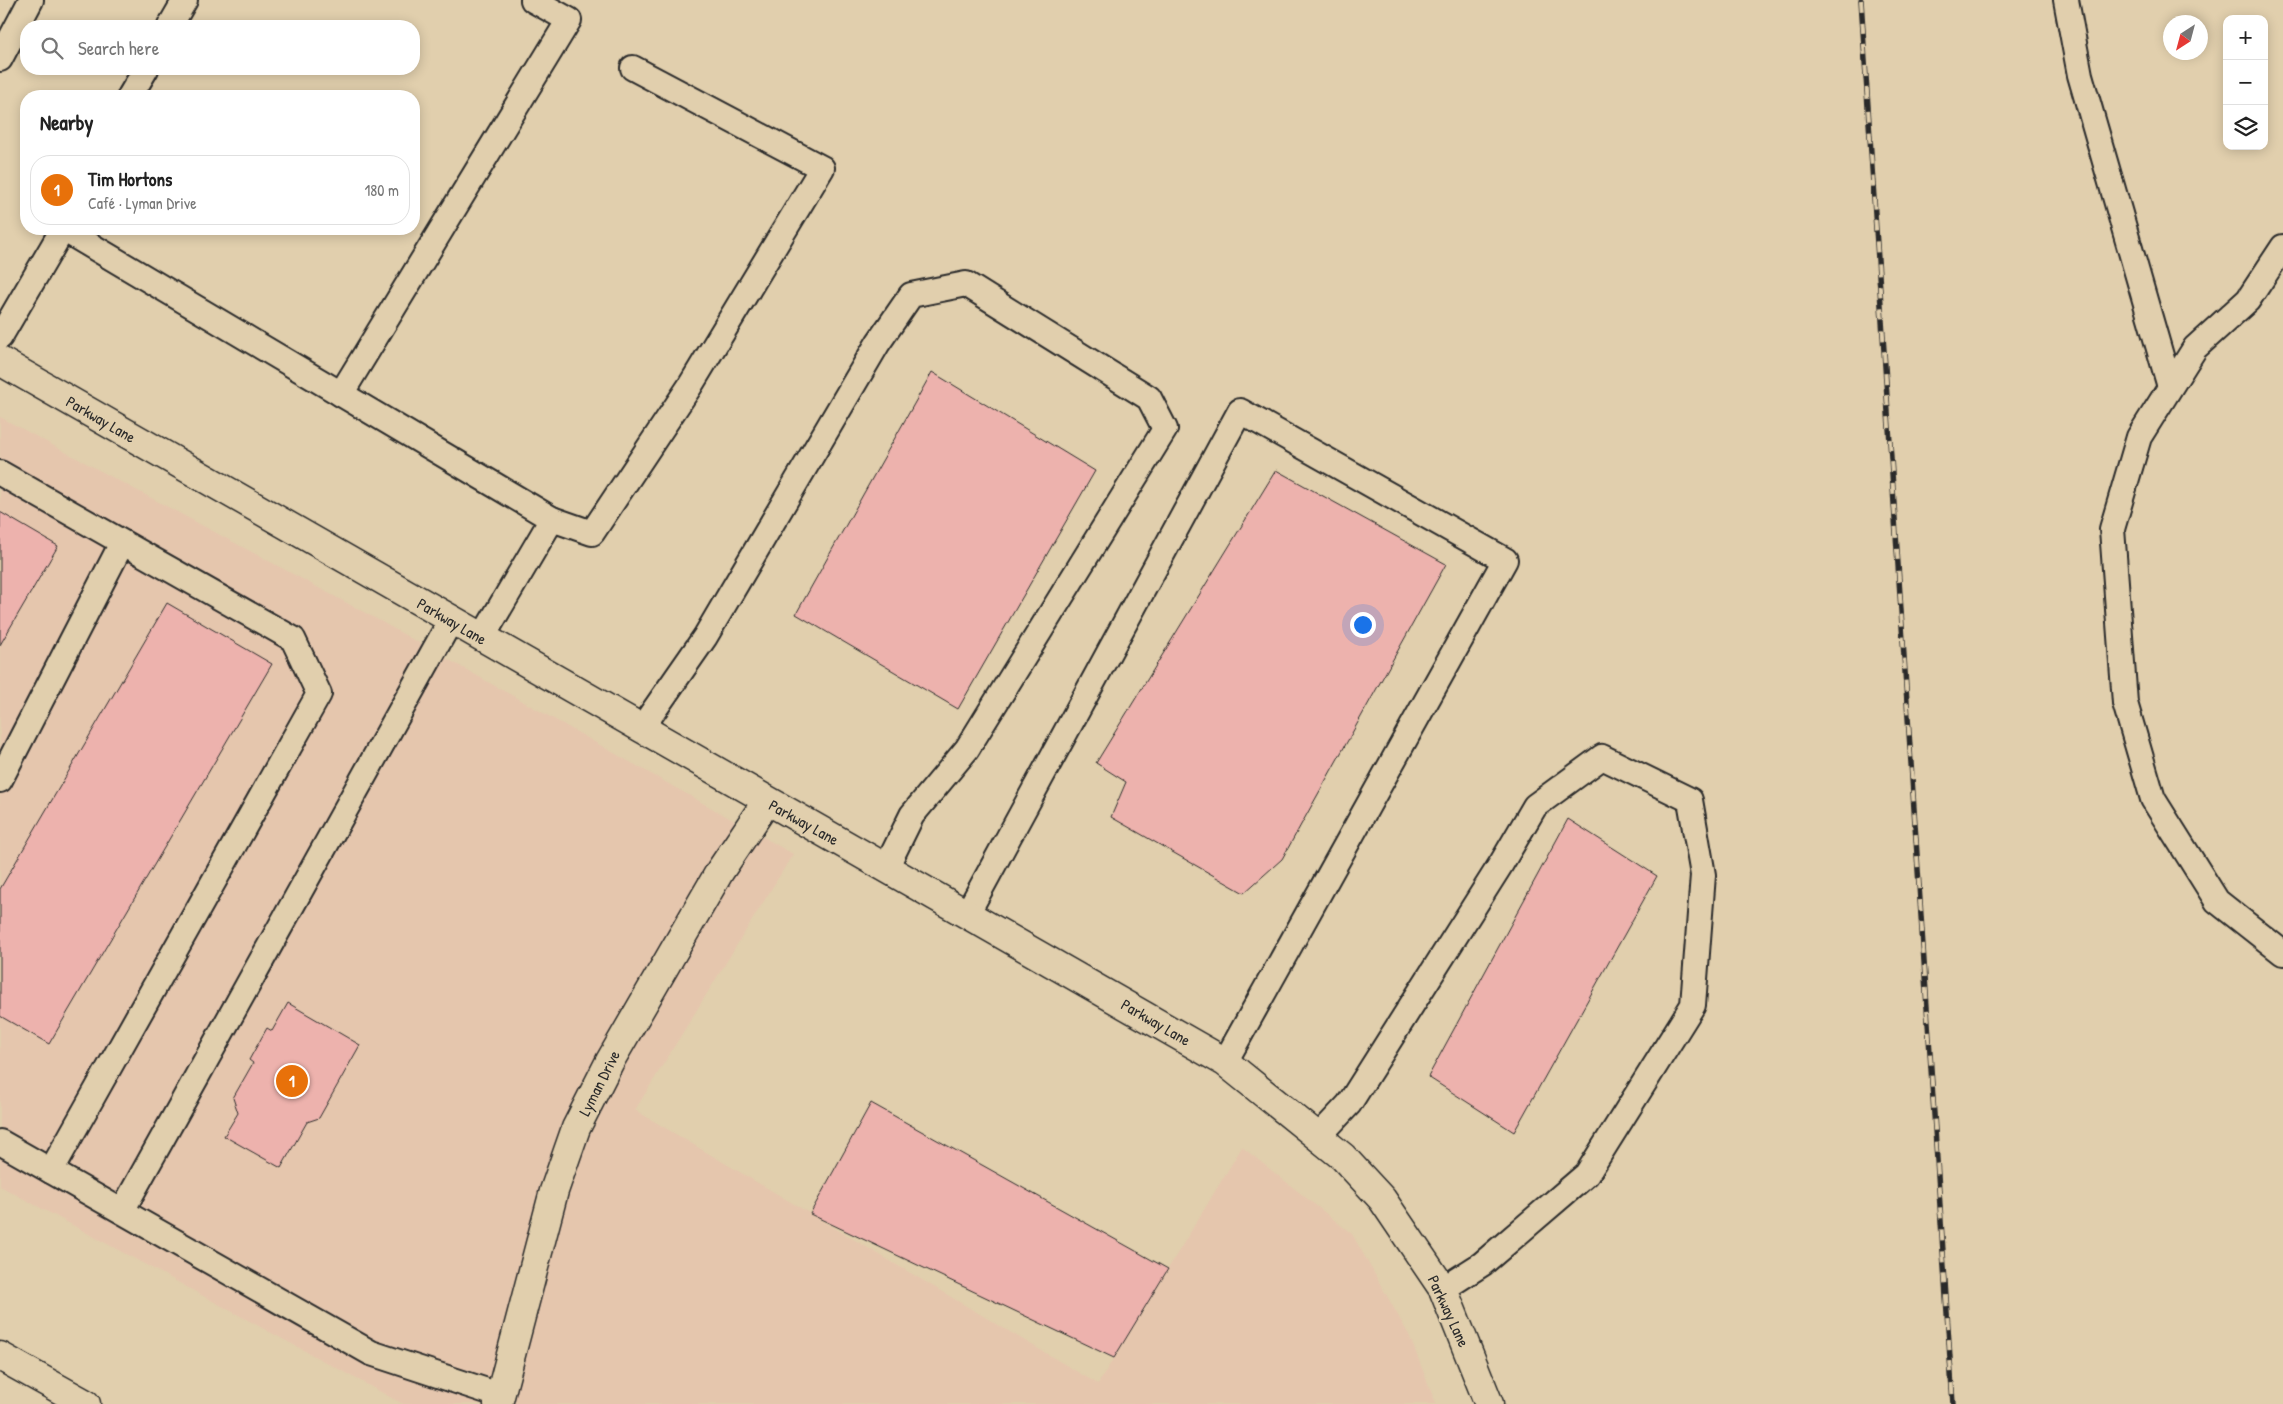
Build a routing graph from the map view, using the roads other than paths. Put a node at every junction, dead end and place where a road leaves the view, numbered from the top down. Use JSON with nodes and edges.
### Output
{"nodes":[{"id":1,"x":31,"y":0,"type":"edge"},
{"id":2,"x":185,"y":0,"type":"edge"},
{"id":3,"x":533,"y":0,"type":"edge"},
{"id":4,"x":2066,"y":0,"type":"edge"},
{"id":5,"x":20,"y":20,"type":"edge"},
{"id":6,"x":173,"y":20,"type":"edge"},
{"id":7,"x":20,"y":21,"type":"edge"},
{"id":8,"x":0,"y":59,"type":"edge"},
{"id":9,"x":634,"y":68,"type":"dead end"},
{"id":10,"x":142,"y":75,"type":"edge"},
{"id":11,"x":134,"y":90,"type":"edge"},
{"id":12,"x":60,"y":235,"type":"edge"},
{"id":13,"x":73,"y":235,"type":"edge"},
{"id":14,"x":2283,"y":247,"type":"edge"},
{"id":15,"x":0,"y":337,"type":"edge"},
{"id":16,"x":0,"y":361,"type":"edge"},
{"id":17,"x":2170,"y":387,"type":"junction"},
{"id":18,"x":341,"y":394,"type":"junction"},
{"id":19,"x":0,"y":472,"type":"edge"},
{"id":20,"x":552,"y":519,"type":"junction"},
{"id":21,"x":122,"y":543,"type":"junction"},
{"id":22,"x":451,"y":620,"type":"junction"},
{"id":23,"x":482,"y":638,"type":"junction"},
{"id":24,"x":642,"y":729,"type":"junction"},
{"id":25,"x":0,"y":780,"type":"edge"},
{"id":26,"x":766,"y":801,"type":"junction"},
{"id":27,"x":886,"y":868,"type":"junction"},
{"id":28,"x":967,"y":914,"type":"junction"},
{"id":29,"x":2283,"y":953,"type":"edge"},
{"id":30,"x":1225,"y":1062,"type":"junction"},
{"id":31,"x":1318,"y":1137,"type":"junction"},
{"id":32,"x":0,"y":1142,"type":"edge"},
{"id":33,"x":51,"y":1171,"type":"junction"},
{"id":34,"x":122,"y":1211,"type":"junction"},
{"id":35,"x":1443,"y":1289,"type":"junction"},
{"id":36,"x":0,"y":1356,"type":"edge"},
{"id":37,"x":497,"y":1401,"type":"edge"},
{"id":38,"x":86,"y":1404,"type":"edge"},
{"id":39,"x":1489,"y":1404,"type":"edge"}],
"edges":[{"from":1,"to":5,"type":"lane"},
{"from":2,"to":6,"type":"lane"},
{"from":3,"to":18,"type":"lane"},
{"from":4,"to":17,"type":"lane"},
{"from":7,"to":8,"type":"lane"},
{"from":9,"to":20,"type":"lane"},
{"from":10,"to":11,"type":"lane"},
{"from":12,"to":15,"type":"lane"},
{"from":13,"to":18,"type":"lane"},
{"from":14,"to":17,"type":"lane"},
{"from":16,"to":22,"type":"street","name":"Parkway Lane"},
{"from":17,"to":29,"type":"lane"},
{"from":18,"to":20,"type":"lane"},
{"from":19,"to":21,"type":"lane"},
{"from":20,"to":23,"type":"lane"},
{"from":21,"to":25,"type":"lane"},
{"from":21,"to":33,"type":"lane"},
{"from":22,"to":23,"type":"street","name":"Parkway Lane"},
{"from":22,"to":34,"type":"lane"},
{"from":23,"to":24,"type":"street","name":"Parkway Lane"},
{"from":24,"to":26,"type":"street","name":"Parkway Lane"},
{"from":24,"to":27,"type":"lane"},
{"from":26,"to":27,"type":"street","name":"Parkway Lane"},
{"from":26,"to":37,"type":"street","name":"Lyman Drive"},
{"from":27,"to":28,"type":"street","name":"Parkway Lane"},
{"from":28,"to":30,"type":"street","name":"Parkway Lane"},
{"from":28,"to":30,"type":"lane"},
{"from":30,"to":31,"type":"street","name":"Parkway Lane"},
{"from":31,"to":35,"type":"street","name":"Parkway Lane"},
{"from":31,"to":35,"type":"lane"},
{"from":32,"to":33,"type":"lane"},
{"from":33,"to":34,"type":"lane"},
{"from":34,"to":37,"type":"lane"},
{"from":35,"to":39,"type":"street","name":"Parkway Lane"},
{"from":36,"to":38,"type":"street"}]}
